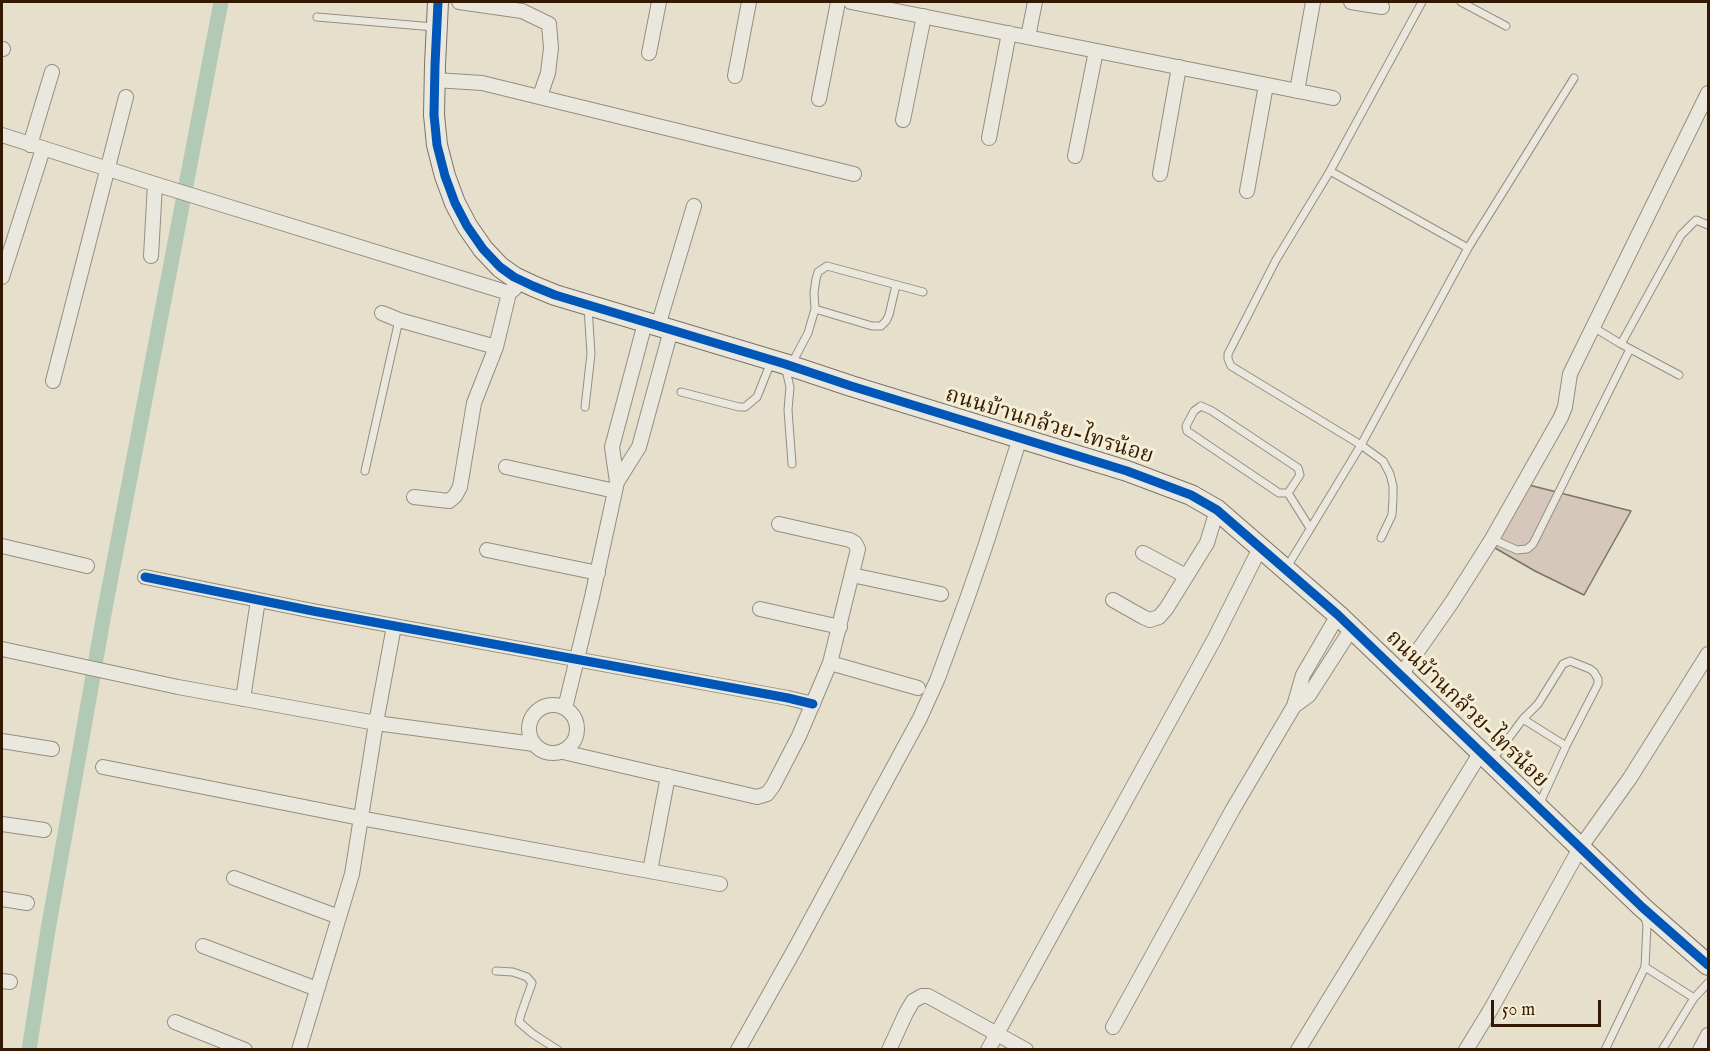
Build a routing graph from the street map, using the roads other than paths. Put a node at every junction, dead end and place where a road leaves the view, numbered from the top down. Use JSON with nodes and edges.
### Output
{"nodes":[{"id":1,"x":438,"y":2,"type":"edge"},
{"id":2,"x":459,"y":2,"type":"edge"},
{"id":3,"x":659,"y":2,"type":"edge"},
{"id":4,"x":749,"y":2,"type":"edge"},
{"id":5,"x":838,"y":2,"type":"edge"},
{"id":6,"x":850,"y":2,"type":"edge"},
{"id":7,"x":1035,"y":2,"type":"edge"},
{"id":8,"x":1313,"y":2,"type":"edge"},
{"id":9,"x":1351,"y":2,"type":"edge"},
{"id":10,"x":1422,"y":2,"type":"edge"},
{"id":11,"x":1461,"y":2,"type":"edge"},
{"id":12,"x":1382,"y":8,"type":"dead end"},
{"id":13,"x":924,"y":16,"type":"junction"},
{"id":14,"x":317,"y":17,"type":"dead end"},
{"id":15,"x":1506,"y":26,"type":"dead end"},
{"id":16,"x":437,"y":27,"type":"junction"},
{"id":17,"x":1009,"y":33,"type":"junction"},
{"id":18,"x":1028,"y":37,"type":"junction"},
{"id":19,"x":1096,"y":51,"type":"junction"},
{"id":20,"x":649,"y":53,"type":"dead end"},
{"id":21,"x":1179,"y":67,"type":"junction"},
{"id":22,"x":52,"y":72,"type":"dead end"},
{"id":23,"x":735,"y":76,"type":"dead end"},
{"id":24,"x":1574,"y":78,"type":"dead end"},
{"id":25,"x":435,"y":80,"type":"junction"},
{"id":26,"x":1266,"y":85,"type":"junction"},
{"id":27,"x":1297,"y":91,"type":"junction"},
{"id":28,"x":1708,"y":93,"type":"edge"},
{"id":29,"x":540,"y":96,"type":"junction"},
{"id":30,"x":126,"y":97,"type":"dead end"},
{"id":31,"x":1333,"y":98,"type":"dead end"},
{"id":32,"x":819,"y":99,"type":"dead end"},
{"id":33,"x":903,"y":120,"type":"dead end"},
{"id":34,"x":2,"y":135,"type":"edge"},
{"id":35,"x":989,"y":138,"type":"dead end"},
{"id":36,"x":36,"y":147,"type":"junction"},
{"id":37,"x":1076,"y":156,"type":"dead end"},
{"id":38,"x":108,"y":169,"type":"junction"},
{"id":39,"x":1330,"y":171,"type":"junction"},
{"id":40,"x":854,"y":174,"type":"dead end"},
{"id":41,"x":1160,"y":174,"type":"dead end"},
{"id":42,"x":155,"y":184,"type":"junction"},
{"id":43,"x":1247,"y":191,"type":"dead end"},
{"id":44,"x":694,"y":206,"type":"dead end"},
{"id":45,"x":1708,"y":225,"type":"edge"},
{"id":46,"x":1468,"y":248,"type":"junction"},
{"id":47,"x":152,"y":256,"type":"dead end"},
{"id":48,"x":2,"y":277,"type":"edge"},
{"id":49,"x":897,"y":285,"type":"junction"},
{"id":50,"x":516,"y":287,"type":"junction"},
{"id":51,"x":923,"y":292,"type":"dead end"},
{"id":52,"x":588,"y":305,"type":"junction"},
{"id":53,"x":815,"y":309,"type":"junction"},
{"id":54,"x":382,"y":313,"type":"dead end"},
{"id":55,"x":399,"y":320,"type":"junction"},
{"id":56,"x":658,"y":326,"type":"junction"},
{"id":57,"x":1593,"y":327,"type":"junction"},
{"id":58,"x":1621,"y":344,"type":"junction"},
{"id":59,"x":496,"y":347,"type":"junction"},
{"id":60,"x":1630,"y":349,"type":"junction"},
{"id":61,"x":783,"y":363,"type":"junction"},
{"id":62,"x":1679,"y":375,"type":"dead end"},
{"id":63,"x":53,"y":381,"type":"dead end"},
{"id":64,"x":681,"y":392,"type":"dead end"},
{"id":65,"x":585,"y":407,"type":"dead end"},
{"id":66,"x":1020,"y":438,"type":"junction"},
{"id":67,"x":1361,"y":445,"type":"junction"},
{"id":68,"x":792,"y":464,"type":"dead end"},
{"id":69,"x":506,"y":467,"type":"dead end"},
{"id":70,"x":365,"y":471,"type":"dead end"},
{"id":71,"x":616,"y":487,"type":"junction"},
{"id":72,"x":1288,"y":493,"type":"junction"},
{"id":73,"x":414,"y":497,"type":"dead end"},
{"id":74,"x":1217,"y":510,"type":"junction"},
{"id":75,"x":779,"y":524,"type":"dead end"},
{"id":76,"x":1310,"y":528,"type":"junction"},
{"id":77,"x":1381,"y":538,"type":"dead end"},
{"id":78,"x":1492,"y":539,"type":"junction"},
{"id":79,"x":2,"y":546,"type":"edge"},
{"id":80,"x":1260,"y":548,"type":"junction"},
{"id":81,"x":487,"y":550,"type":"dead end"},
{"id":82,"x":1143,"y":553,"type":"dead end"},
{"id":83,"x":87,"y":566,"type":"dead end"},
{"id":84,"x":1286,"y":570,"type":"junction"},
{"id":85,"x":598,"y":573,"type":"junction"},
{"id":86,"x":852,"y":575,"type":"junction"},
{"id":87,"x":1186,"y":576,"type":"junction"},
{"id":88,"x":145,"y":577,"type":"dead end"},
{"id":89,"x":941,"y":594,"type":"dead end"},
{"id":90,"x":258,"y":600,"type":"junction"},
{"id":91,"x":1113,"y":600,"type":"dead end"},
{"id":92,"x":760,"y":609,"type":"dead end"},
{"id":93,"x":1345,"y":622,"type":"junction"},
{"id":94,"x":394,"y":626,"type":"junction"},
{"id":95,"x":840,"y":627,"type":"junction"},
{"id":96,"x":2,"y":649,"type":"edge"},
{"id":97,"x":1708,"y":654,"type":"edge"},
{"id":98,"x":577,"y":659,"type":"junction"},
{"id":99,"x":830,"y":663,"type":"junction"},
{"id":100,"x":1401,"y":675,"type":"junction"},
{"id":101,"x":918,"y":688,"type":"dead end"},
{"id":102,"x":243,"y":699,"type":"junction"},
{"id":103,"x":813,"y":704,"type":"junction"},
{"id":104,"x":565,"y":708,"type":"junction"},
{"id":105,"x":1523,"y":719,"type":"junction"},
{"id":106,"x":376,"y":723,"type":"junction"},
{"id":107,"x":2,"y":741,"type":"edge"},
{"id":108,"x":534,"y":744,"type":"junction"},
{"id":109,"x":1566,"y":746,"type":"junction"},
{"id":110,"x":52,"y":749,"type":"dead end"},
{"id":111,"x":563,"y":753,"type":"junction"},
{"id":112,"x":1486,"y":756,"type":"junction"},
{"id":113,"x":103,"y":767,"type":"dead end"},
{"id":114,"x":668,"y":776,"type":"junction"},
{"id":115,"x":1538,"y":806,"type":"junction"},
{"id":116,"x":360,"y":818,"type":"junction"},
{"id":117,"x":2,"y":824,"type":"edge"},
{"id":118,"x":44,"y":830,"type":"dead end"},
{"id":119,"x":1580,"y":848,"type":"junction"},
{"id":120,"x":650,"y":871,"type":"junction"},
{"id":121,"x":234,"y":878,"type":"dead end"},
{"id":122,"x":720,"y":884,"type":"dead end"},
{"id":123,"x":2,"y":899,"type":"edge"},
{"id":124,"x":27,"y":903,"type":"dead end"},
{"id":125,"x":1642,"y":907,"type":"junction"},
{"id":126,"x":339,"y":916,"type":"junction"},
{"id":127,"x":203,"y":946,"type":"dead end"},
{"id":128,"x":1708,"y":965,"type":"edge"},
{"id":129,"x":1645,"y":967,"type":"junction"},
{"id":130,"x":496,"y":971,"type":"dead end"},
{"id":131,"x":1708,"y":983,"type":"edge"},
{"id":132,"x":317,"y":989,"type":"junction"},
{"id":133,"x":1694,"y":999,"type":"junction"},
{"id":134,"x":175,"y":1022,"type":"dead end"},
{"id":135,"x":1113,"y":1027,"type":"dead end"},
{"id":136,"x":997,"y":1034,"type":"junction"},
{"id":137,"x":1708,"y":1035,"type":"edge"},
{"id":138,"x":244,"y":1050,"type":"edge"},
{"id":139,"x":299,"y":1050,"type":"edge"},
{"id":140,"x":558,"y":1050,"type":"edge"},
{"id":141,"x":738,"y":1050,"type":"edge"},
{"id":142,"x":889,"y":1050,"type":"edge"},
{"id":143,"x":988,"y":1050,"type":"edge"},
{"id":144,"x":1026,"y":1050,"type":"edge"},
{"id":145,"x":1298,"y":1050,"type":"edge"},
{"id":146,"x":1466,"y":1050,"type":"edge"},
{"id":147,"x":1605,"y":1050,"type":"edge"},
{"id":148,"x":1662,"y":1050,"type":"edge"},
{"id":149,"x":1700,"y":1050,"type":"edge"}],
"edges":[{"from":1,"to":16,"type":"street","name":"ถนนบ้านกล้วย-ไทรน้อย"},
{"from":2,"to":29,"type":"street"},
{"from":3,"to":20,"type":"street"},
{"from":4,"to":23,"type":"street"},
{"from":5,"to":32,"type":"street"},
{"from":6,"to":13,"type":"street"},
{"from":7,"to":18,"type":"street"},
{"from":8,"to":27,"type":"street"},
{"from":9,"to":12,"type":"street"},
{"from":10,"to":39,"type":"lane"},
{"from":11,"to":15,"type":"lane"},
{"from":13,"to":17,"type":"street"},
{"from":13,"to":33,"type":"street"},
{"from":14,"to":16,"type":"lane"},
{"from":16,"to":25,"type":"street","name":"ถนนบ้านกล้วย-ไทรน้อย"},
{"from":17,"to":18,"type":"street"},
{"from":17,"to":35,"type":"street"},
{"from":18,"to":19,"type":"street"},
{"from":19,"to":21,"type":"street"},
{"from":19,"to":37,"type":"street"},
{"from":21,"to":26,"type":"street"},
{"from":21,"to":41,"type":"street"},
{"from":22,"to":36,"type":"street"},
{"from":24,"to":46,"type":"lane"},
{"from":25,"to":29,"type":"street"},
{"from":25,"to":50,"type":"street","name":"ถนนบ้านกล้วย-ไทรน้อย"},
{"from":26,"to":27,"type":"street"},
{"from":26,"to":43,"type":"street"},
{"from":27,"to":31,"type":"street"},
{"from":28,"to":57,"type":"street"},
{"from":29,"to":40,"type":"street"},
{"from":30,"to":38,"type":"street"},
{"from":34,"to":36,"type":"street"},
{"from":36,"to":38,"type":"street"},
{"from":36,"to":48,"type":"street"},
{"from":38,"to":42,"type":"street"},
{"from":38,"to":63,"type":"street"},
{"from":39,"to":46,"type":"lane"},
{"from":39,"to":67,"type":"lane"},
{"from":42,"to":47,"type":"street"},
{"from":42,"to":50,"type":"street"},
{"from":44,"to":56,"type":"street"},
{"from":45,"to":58,"type":"lane"},
{"from":46,"to":67,"type":"lane"},
{"from":49,"to":51,"type":"lane"},
{"from":49,"to":53,"type":"lane"},
{"from":49,"to":53,"type":"lane"},
{"from":50,"to":52,"type":"street","name":"ถนนบ้านกล้วย-ไทรน้อย"},
{"from":50,"to":59,"type":"street"},
{"from":52,"to":56,"type":"street","name":"ถนนบ้านกล้วย-ไทรน้อย"},
{"from":52,"to":65,"type":"lane"},
{"from":53,"to":61,"type":"lane"},
{"from":54,"to":55,"type":"street"},
{"from":55,"to":59,"type":"street"},
{"from":55,"to":70,"type":"lane"},
{"from":56,"to":61,"type":"street","name":"ถนนบ้านกล้วย-ไทรน้อย"},
{"from":56,"to":71,"type":"street"},
{"from":56,"to":71,"type":"street"},
{"from":57,"to":58,"type":"lane"},
{"from":57,"to":78,"type":"street"},
{"from":58,"to":60,"type":"lane"},
{"from":59,"to":73,"type":"street"},
{"from":60,"to":62,"type":"lane"},
{"from":60,"to":78,"type":"lane"},
{"from":61,"to":64,"type":"lane"},
{"from":61,"to":66,"type":"street","name":"ถนนบ้านกล้วย-ไทรน้อย"},
{"from":61,"to":68,"type":"lane"},
{"from":66,"to":74,"type":"street","name":"ถนนบ้านกล้วย-ไทรน้อย"},
{"from":66,"to":141,"type":"street"},
{"from":67,"to":76,"type":"lane"},
{"from":67,"to":77,"type":"lane"},
{"from":69,"to":71,"type":"street"},
{"from":71,"to":85,"type":"street"},
{"from":72,"to":72,"type":"lane"},
{"from":72,"to":76,"type":"lane"},
{"from":74,"to":80,"type":"street","name":"ถนนบ้านกล้วย-ไทรน้อย"},
{"from":74,"to":87,"type":"street"},
{"from":75,"to":86,"type":"street"},
{"from":76,"to":84,"type":"lane"},
{"from":78,"to":100,"type":"street"},
{"from":79,"to":83,"type":"street"},
{"from":80,"to":84,"type":"street","name":"ถนนบ้านกล้วย-ไทรน้อย"},
{"from":80,"to":136,"type":"street"},
{"from":81,"to":85,"type":"street"},
{"from":82,"to":87,"type":"street"},
{"from":84,"to":93,"type":"street","name":"ถนนบ้านกล้วย-ไทรน้อย"},
{"from":85,"to":98,"type":"street"},
{"from":86,"to":89,"type":"street"},
{"from":86,"to":95,"type":"street"},
{"from":87,"to":91,"type":"street"},
{"from":88,"to":90,"type":"street"},
{"from":90,"to":94,"type":"street"},
{"from":90,"to":102,"type":"street"},
{"from":92,"to":95,"type":"street"},
{"from":93,"to":100,"type":"street","name":"ถนนบ้านกล้วย-ไทรน้อย"},
{"from":93,"to":135,"type":"street"},
{"from":94,"to":98,"type":"street"},
{"from":94,"to":106,"type":"street"},
{"from":95,"to":99,"type":"street"},
{"from":96,"to":102,"type":"street"},
{"from":97,"to":119,"type":"street"},
{"from":98,"to":103,"type":"street"},
{"from":98,"to":104,"type":"street"},
{"from":99,"to":101,"type":"street"},
{"from":99,"to":103,"type":"street"},
{"from":100,"to":112,"type":"street","name":"ถนนบ้านกล้วย-ไทรน้อย"},
{"from":102,"to":106,"type":"street"},
{"from":103,"to":114,"type":"street"},
{"from":104,"to":108,"type":"street"},
{"from":104,"to":111,"type":"street"},
{"from":105,"to":109,"type":"lane"},
{"from":105,"to":109,"type":"lane"},
{"from":105,"to":112,"type":"lane"},
{"from":106,"to":108,"type":"street"},
{"from":106,"to":116,"type":"street"},
{"from":107,"to":110,"type":"street"},
{"from":108,"to":111,"type":"street"},
{"from":109,"to":115,"type":"lane"},
{"from":111,"to":114,"type":"street"},
{"from":112,"to":115,"type":"street","name":"ถนนบ้านกล้วย-ไทรน้อย"},
{"from":112,"to":145,"type":"street"},
{"from":113,"to":116,"type":"street"},
{"from":114,"to":120,"type":"street"},
{"from":115,"to":119,"type":"street","name":"ถนนบ้านกล้วย-ไทรน้อย"},
{"from":116,"to":120,"type":"street"},
{"from":116,"to":126,"type":"street"},
{"from":117,"to":118,"type":"street"},
{"from":119,"to":125,"type":"street","name":"ถนนบ้านกล้วย-ไทรน้อย"},
{"from":119,"to":146,"type":"street"},
{"from":120,"to":122,"type":"street"},
{"from":121,"to":126,"type":"street"},
{"from":123,"to":124,"type":"street"},
{"from":125,"to":128,"type":"street","name":"ถนนบ้านกล้วย-ไทรน้อย"},
{"from":125,"to":129,"type":"lane"},
{"from":126,"to":132,"type":"street"},
{"from":127,"to":132,"type":"street"},
{"from":129,"to":133,"type":"lane"},
{"from":129,"to":147,"type":"lane"},
{"from":130,"to":140,"type":"lane"},
{"from":131,"to":133,"type":"lane"},
{"from":132,"to":139,"type":"street"},
{"from":133,"to":148,"type":"lane"},
{"from":134,"to":138,"type":"street"},
{"from":136,"to":142,"type":"street"},
{"from":136,"to":143,"type":"street"},
{"from":136,"to":144,"type":"street"},
{"from":137,"to":149,"type":"street"}]}
